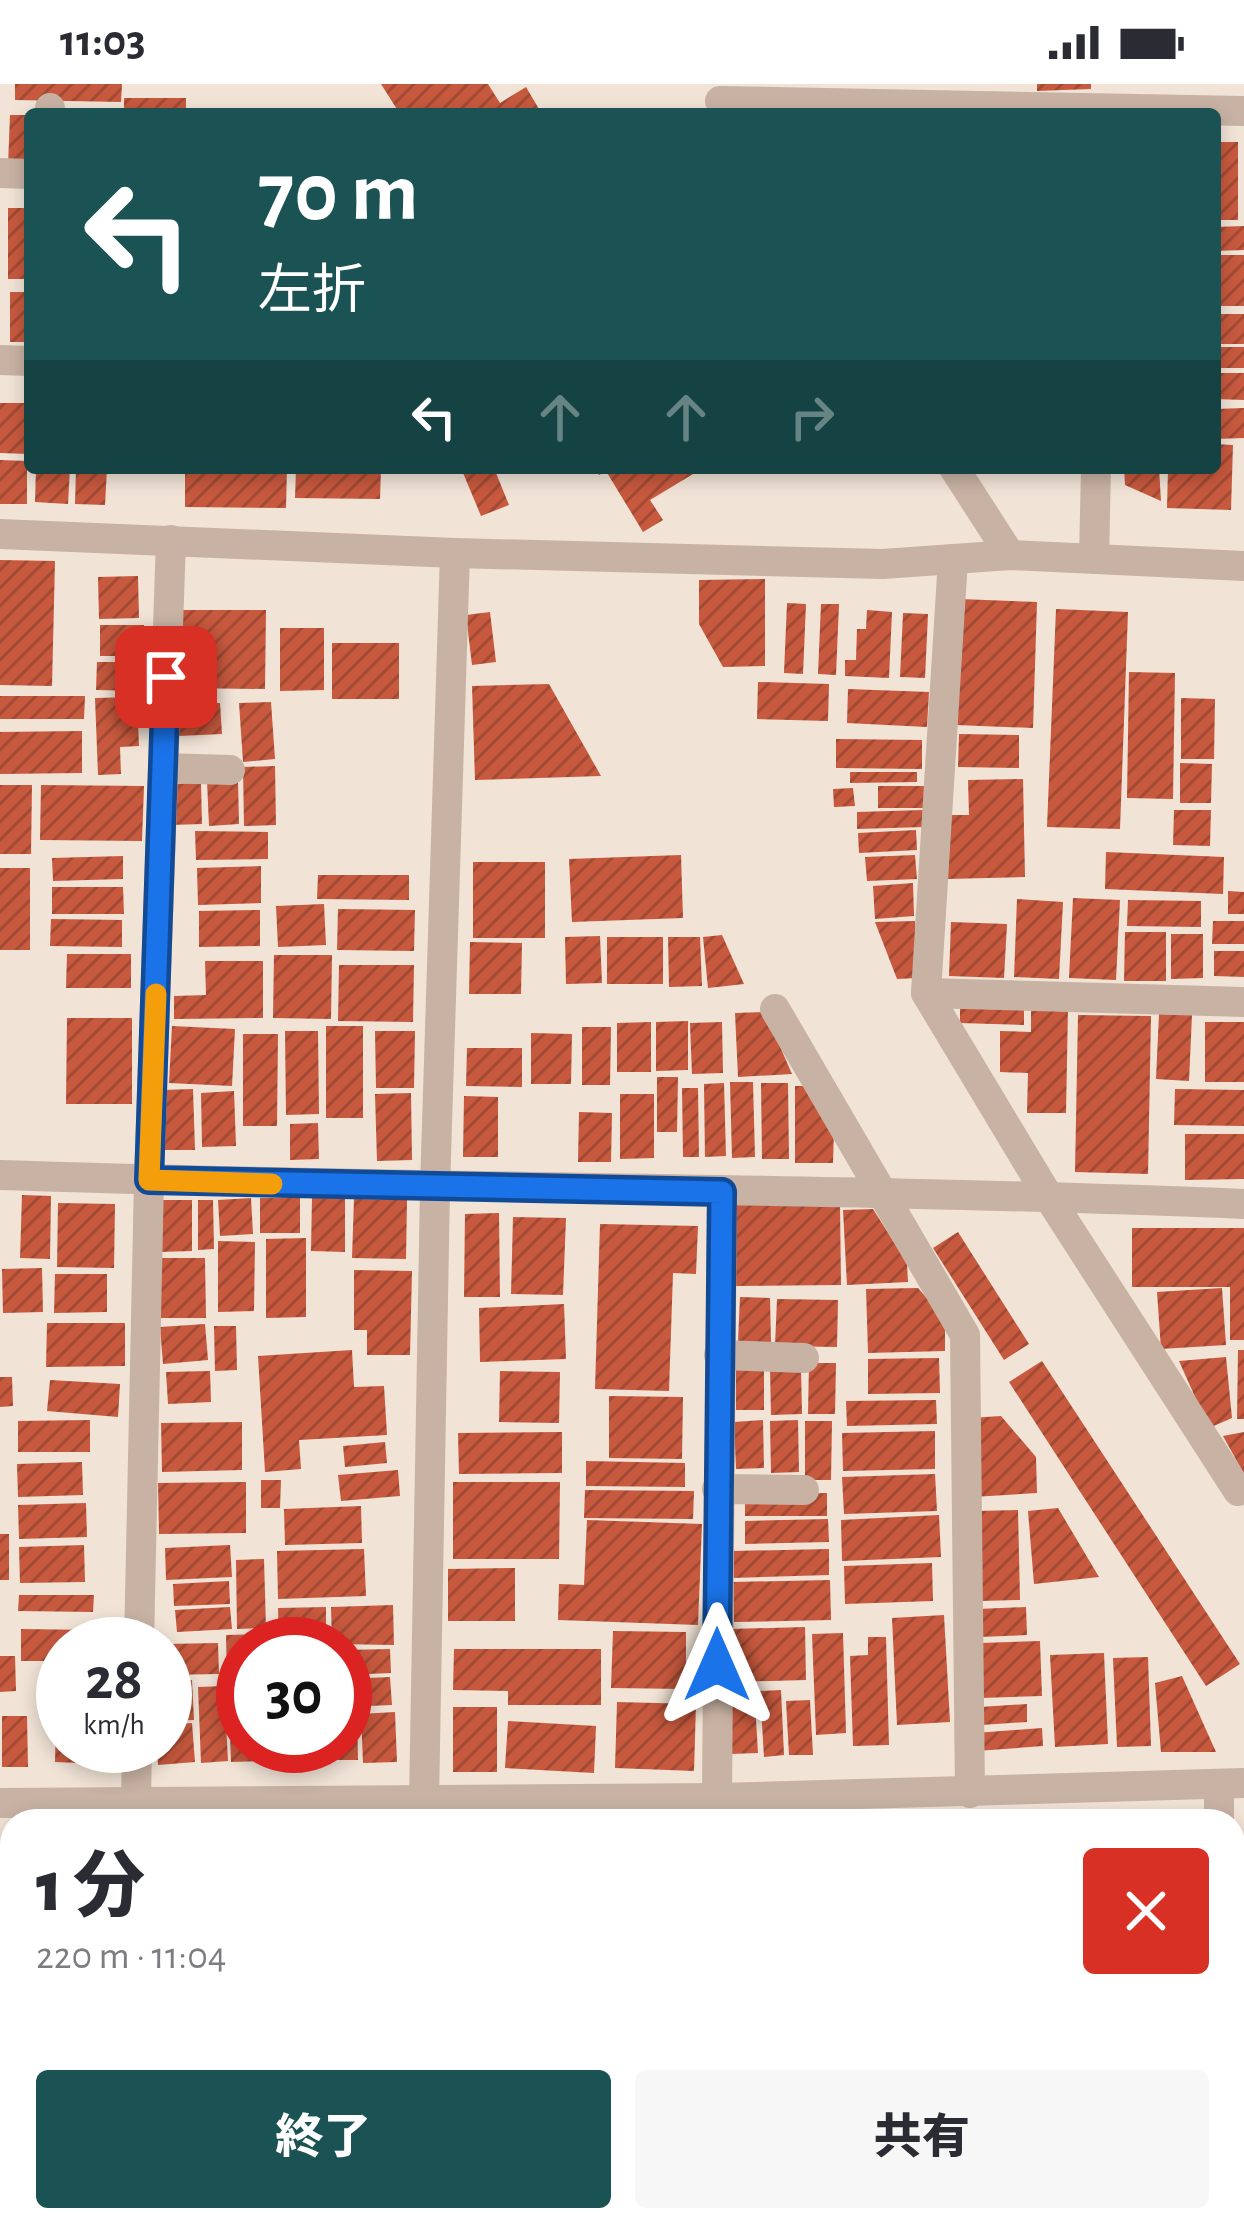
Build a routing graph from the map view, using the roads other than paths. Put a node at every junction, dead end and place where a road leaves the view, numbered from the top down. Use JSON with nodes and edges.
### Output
{"nodes":[{"id":1,"x":883,"y":94,"type":"edge"},
{"id":2,"x":720,"y":100,"type":"edge"},
{"id":3,"x":1115,"y":102,"type":"edge"},
{"id":4,"x":1201,"y":108,"type":"edge"},
{"id":5,"x":958,"y":474,"type":"edge"},
{"id":6,"x":1096,"y":474,"type":"edge"},
{"id":7,"x":0,"y":534,"type":"edge"},
{"id":8,"x":171,"y":540,"type":"junction"},
{"id":9,"x":455,"y":553,"type":"junction"},
{"id":10,"x":1010,"y":555,"type":"junction"},
{"id":11,"x":952,"y":559,"type":"junction"},
{"id":12,"x":1094,"y":559,"type":"junction"},
{"id":13,"x":1244,"y":566,"type":"edge"},
{"id":14,"x":164,"y":768,"type":"junction"},
{"id":15,"x":230,"y":770,"type":"dead end"},
{"id":16,"x":926,"y":993,"type":"junction"},
{"id":17,"x":1244,"y":1002,"type":"edge"},
{"id":18,"x":775,"y":1009,"type":"dead end"},
{"id":19,"x":0,"y":1175,"type":"edge"},
{"id":20,"x":149,"y":1180,"type":"junction"},
{"id":21,"x":435,"y":1188,"type":"junction"},
{"id":22,"x":722,"y":1192,"type":"junction"},
{"id":23,"x":883,"y":1194,"type":"junction"},
{"id":24,"x":1048,"y":1196,"type":"junction"},
{"id":25,"x":1244,"y":1204,"type":"edge"},
{"id":26,"x":719,"y":1355,"type":"junction"},
{"id":27,"x":804,"y":1358,"type":"dead end"},
{"id":28,"x":717,"y":1489,"type":"junction"},
{"id":29,"x":804,"y":1490,"type":"dead end"},
{"id":30,"x":1238,"y":1491,"type":"dead end"},
{"id":31,"x":140,"y":1617,"type":"edge"},
{"id":32,"x":136,"y":1773,"type":"edge"},
{"id":33,"x":1231,"y":1784,"type":"edge"},
{"id":34,"x":970,"y":1793,"type":"junction"},
{"id":35,"x":717,"y":1798,"type":"junction"},
{"id":36,"x":136,"y":1799,"type":"junction"},
{"id":37,"x":0,"y":1803,"type":"edge"},
{"id":38,"x":45,"y":1809,"type":"edge"},
{"id":39,"x":83,"y":1809,"type":"edge"},
{"id":40,"x":380,"y":1809,"type":"edge"},
{"id":41,"x":429,"y":1809,"type":"edge"},
{"id":42,"x":473,"y":1809,"type":"edge"}],
"edges":[{"from":1,"to":2,"type":"street"},
{"from":1,"to":3,"type":"street"},
{"from":3,"to":4,"type":"street"},
{"from":5,"to":10,"type":"street"},
{"from":6,"to":12,"type":"street"},
{"from":7,"to":8,"type":"street"},
{"from":8,"to":9,"type":"street"},
{"from":8,"to":14,"type":"street"},
{"from":9,"to":11,"type":"street"},
{"from":9,"to":21,"type":"street"},
{"from":10,"to":11,"type":"street"},
{"from":10,"to":12,"type":"street"},
{"from":11,"to":16,"type":"street"},
{"from":12,"to":13,"type":"street"},
{"from":14,"to":15,"type":"street"},
{"from":14,"to":20,"type":"street"},
{"from":16,"to":17,"type":"street"},
{"from":16,"to":24,"type":"street"},
{"from":18,"to":23,"type":"street"},
{"from":19,"to":20,"type":"street"},
{"from":20,"to":21,"type":"street"},
{"from":20,"to":31,"type":"street"},
{"from":21,"to":22,"type":"street"},
{"from":21,"to":41,"type":"street"},
{"from":22,"to":23,"type":"street"},
{"from":22,"to":26,"type":"street"},
{"from":23,"to":24,"type":"street"},
{"from":23,"to":34,"type":"street"},
{"from":24,"to":25,"type":"street"},
{"from":24,"to":30,"type":"street"},
{"from":26,"to":27,"type":"street"},
{"from":26,"to":28,"type":"street"},
{"from":28,"to":29,"type":"street"},
{"from":28,"to":35,"type":"street"},
{"from":32,"to":36,"type":"street"},
{"from":33,"to":34,"type":"street"},
{"from":34,"to":35,"type":"street"},
{"from":35,"to":42,"type":"street"},
{"from":36,"to":39,"type":"street"},
{"from":36,"to":40,"type":"street"},
{"from":37,"to":38,"type":"street"}]}
